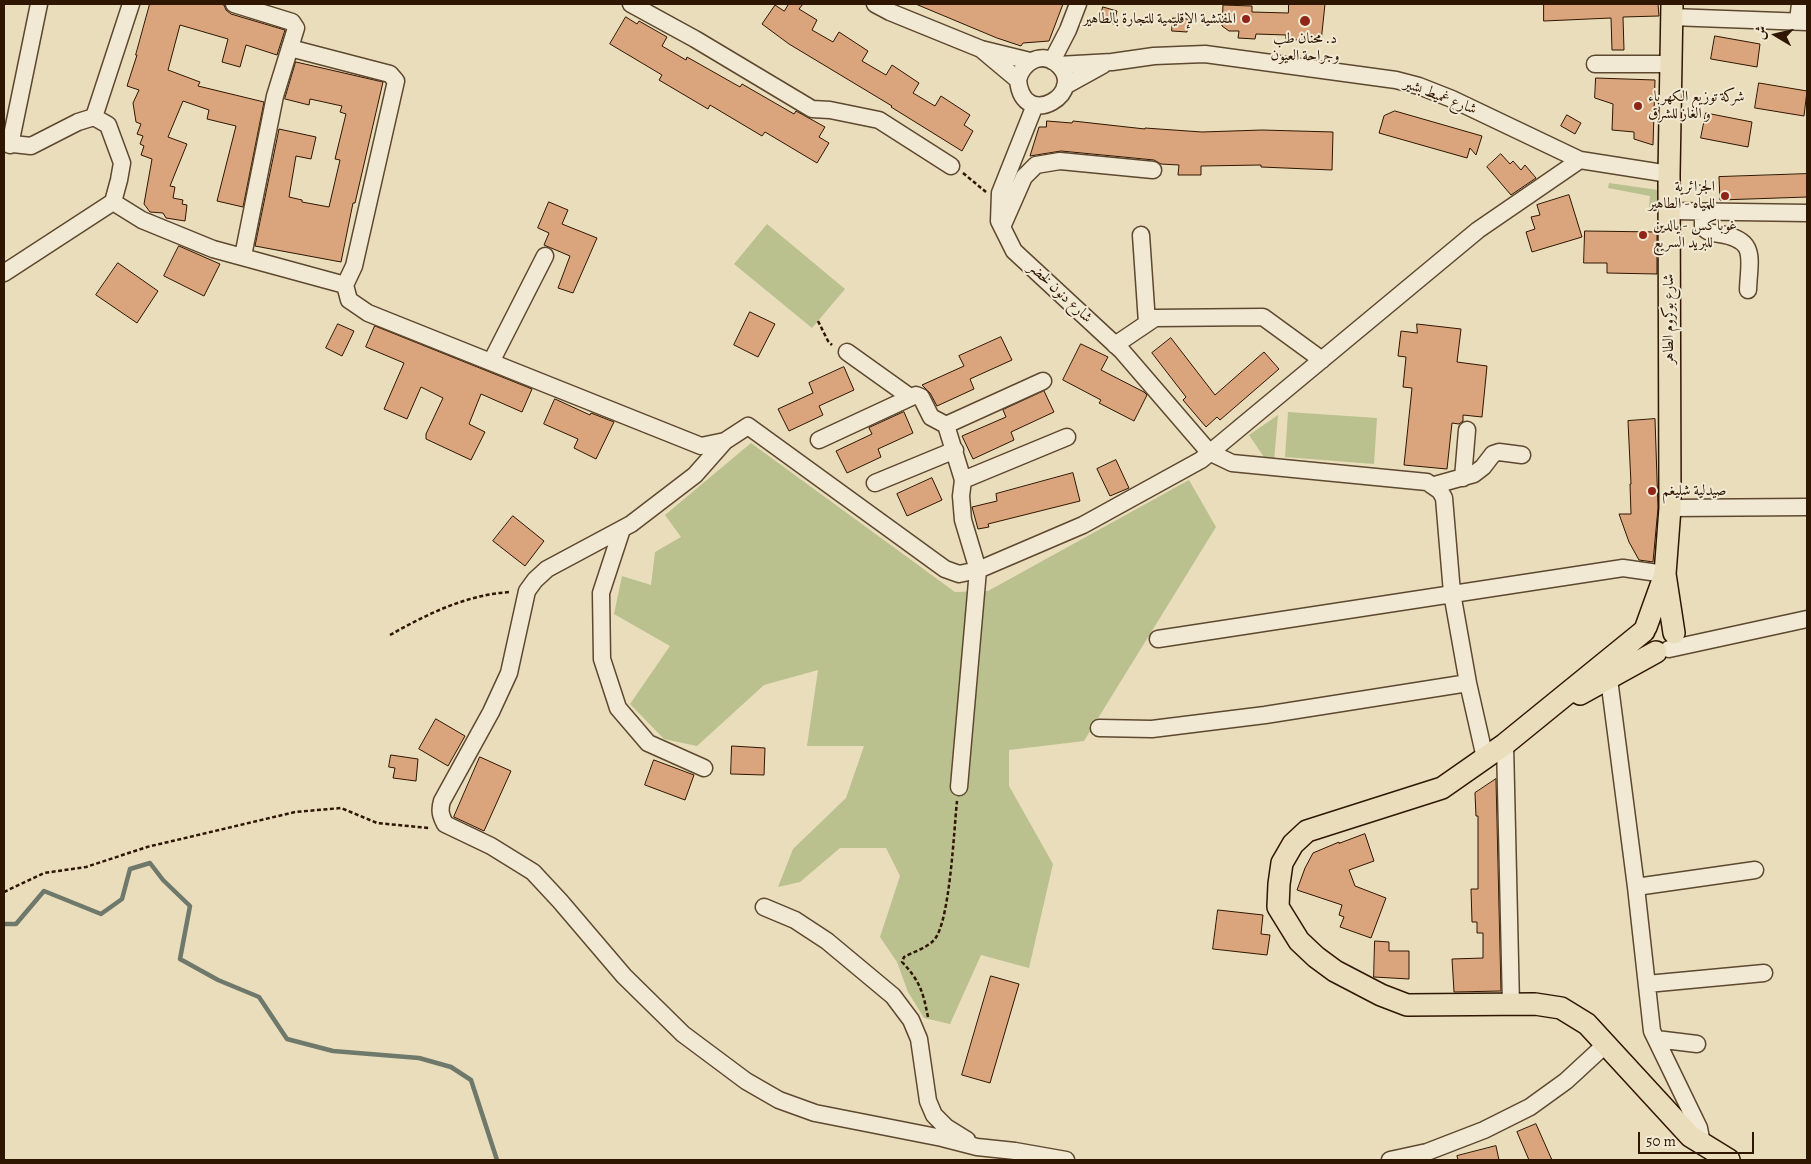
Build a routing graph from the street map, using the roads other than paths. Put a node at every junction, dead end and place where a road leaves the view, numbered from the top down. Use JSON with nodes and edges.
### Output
{"nodes":[{"id":1,"x":40,"y":4,"type":"edge"},
{"id":2,"x":131,"y":4,"type":"edge"},
{"id":3,"x":234,"y":4,"type":"edge"},
{"id":4,"x":631,"y":4,"type":"edge"},
{"id":5,"x":875,"y":4,"type":"edge"},
{"id":6,"x":1078,"y":4,"type":"edge"},
{"id":7,"x":1800,"y":4,"type":"edge"},
{"id":8,"x":1671,"y":10,"type":"edge"},
{"id":9,"x":1803,"y":21,"type":"edge"},
{"id":10,"x":290,"y":48,"type":"junction"},
{"id":11,"x":981,"y":49,"type":"junction"},
{"id":12,"x":1030,"y":61,"type":"junction"},
{"id":13,"x":1112,"y":62,"type":"junction"},
{"id":14,"x":1055,"y":63,"type":"junction"},
{"id":15,"x":1595,"y":64,"type":"dead end"},
{"id":16,"x":1671,"y":64,"type":"junction"},
{"id":17,"x":1018,"y":80,"type":"junction"},
{"id":18,"x":1065,"y":86,"type":"junction"},
{"id":19,"x":1035,"y":105,"type":"junction"},
{"id":20,"x":94,"y":117,"type":"junction"},
{"id":21,"x":7,"y":144,"type":"edge"},
{"id":22,"x":1580,"y":160,"type":"junction"},
{"id":23,"x":951,"y":166,"type":"road end"},
{"id":24,"x":1153,"y":170,"type":"dead end"},
{"id":25,"x":1669,"y":174,"type":"junction"},
{"id":26,"x":113,"y":202,"type":"junction"},
{"id":27,"x":1670,"y":211,"type":"junction"},
{"id":28,"x":1703,"y":212,"type":"junction"},
{"id":29,"x":1807,"y":213,"type":"edge"},
{"id":30,"x":1002,"y":227,"type":"junction"},
{"id":31,"x":1141,"y":235,"type":"dead end"},
{"id":32,"x":243,"y":256,"type":"junction"},
{"id":33,"x":545,"y":256,"type":"dead end"},
{"id":34,"x":4,"y":273,"type":"edge"},
{"id":35,"x":345,"y":285,"type":"junction"},
{"id":36,"x":1748,"y":290,"type":"dead end"},
{"id":37,"x":1147,"y":323,"type":"junction"},
{"id":38,"x":1115,"y":345,"type":"junction"},
{"id":39,"x":847,"y":352,"type":"road end"},
{"id":40,"x":1322,"y":360,"type":"junction"},
{"id":41,"x":491,"y":362,"type":"junction"},
{"id":42,"x":1043,"y":380,"type":"dead end"},
{"id":43,"x":910,"y":397,"type":"junction"},
{"id":44,"x":946,"y":425,"type":"junction"},
{"id":45,"x":1467,"y":430,"type":"dead end"},
{"id":46,"x":1067,"y":437,"type":"dead end"},
{"id":47,"x":819,"y":440,"type":"dead end"},
{"id":48,"x":725,"y":441,"type":"junction"},
{"id":49,"x":955,"y":450,"type":"junction"},
{"id":50,"x":1209,"y":452,"type":"junction"},
{"id":51,"x":1522,"y":455,"type":"dead end"},
{"id":52,"x":1462,"y":478,"type":"junction"},
{"id":53,"x":963,"y":480,"type":"junction"},
{"id":54,"x":875,"y":483,"type":"dead end"},
{"id":55,"x":1435,"y":485,"type":"junction"},
{"id":56,"x":1807,"y":507,"type":"edge"},
{"id":57,"x":1670,"y":508,"type":"junction"},
{"id":58,"x":622,"y":529,"type":"junction"},
{"id":59,"x":978,"y":570,"type":"junction"},
{"id":60,"x":1665,"y":574,"type":"junction"},
{"id":61,"x":1452,"y":593,"type":"junction"},
{"id":62,"x":1807,"y":619,"type":"edge"},
{"id":63,"x":1645,"y":629,"type":"junction"},
{"id":64,"x":1158,"y":639,"type":"dead end"},
{"id":65,"x":1667,"y":645,"type":"junction"},
{"id":66,"x":1609,"y":679,"type":"junction"},
{"id":67,"x":1468,"y":683,"type":"junction"},
{"id":68,"x":1542,"y":714,"type":"junction"},
{"id":69,"x":1099,"y":728,"type":"dead end"},
{"id":70,"x":1505,"y":744,"type":"junction"},
{"id":71,"x":1485,"y":758,"type":"junction"},
{"id":72,"x":704,"y":768,"type":"dead end"},
{"id":73,"x":959,"y":788,"type":"road end"},
{"id":74,"x":1755,"y":870,"type":"dead end"},
{"id":75,"x":1636,"y":887,"type":"junction"},
{"id":76,"x":764,"y":907,"type":"dead end"},
{"id":77,"x":1764,"y":973,"type":"dead end"},
{"id":78,"x":1647,"y":984,"type":"junction"},
{"id":79,"x":1510,"y":1005,"type":"junction"},
{"id":80,"x":1656,"y":1039,"type":"junction"},
{"id":81,"x":1697,"y":1044,"type":"dead end"},
{"id":82,"x":1605,"y":1045,"type":"junction"},
{"id":83,"x":1702,"y":1144,"type":"junction"},
{"id":84,"x":977,"y":1147,"type":"junction"},
{"id":85,"x":1066,"y":1160,"type":"edge"},
{"id":86,"x":1390,"y":1160,"type":"edge"},
{"id":87,"x":1729,"y":1160,"type":"edge"}],
"edges":[{"from":1,"to":21,"type":"street"},
{"from":2,"to":20,"type":"street"},
{"from":3,"to":10,"type":"street"},
{"from":4,"to":23,"type":"street"},
{"from":5,"to":11,"type":"street"},
{"from":6,"to":14,"type":"street"},
{"from":7,"to":9,"type":"street"},
{"from":8,"to":9,"type":"street"},
{"from":8,"to":16,"type":"main road","name":"شارع بوكروم الطاهر"},
{"from":10,"to":32,"type":"street"},
{"from":10,"to":35,"type":"street"},
{"from":11,"to":12,"type":"street"},
{"from":11,"to":17,"type":"street"},
{"from":12,"to":14,"type":"street"},
{"from":12,"to":17,"type":"street"},
{"from":13,"to":14,"type":"street"},
{"from":13,"to":18,"type":"street"},
{"from":13,"to":22,"type":"street","name":"شارع غميط بشير"},
{"from":14,"to":18,"type":"street"},
{"from":15,"to":16,"type":"street"},
{"from":16,"to":25,"type":"main road","name":"شارع بوكروم الطاهر"},
{"from":17,"to":19,"type":"street"},
{"from":18,"to":19,"type":"street"},
{"from":19,"to":30,"type":"street","name":"شارع دنون لخضر"},
{"from":20,"to":21,"type":"street"},
{"from":20,"to":26,"type":"street"},
{"from":22,"to":25,"type":"street","name":"شارع غميط بشير"},
{"from":22,"to":40,"type":"street"},
{"from":24,"to":30,"type":"street"},
{"from":25,"to":27,"type":"main road","name":"شارع بوكروم الطاهر"},
{"from":26,"to":32,"type":"street"},
{"from":26,"to":34,"type":"street"},
{"from":27,"to":28,"type":"street"},
{"from":27,"to":57,"type":"main road","name":"شارع بوكروم الطاهر"},
{"from":28,"to":29,"type":"street"},
{"from":28,"to":36,"type":"street"},
{"from":30,"to":38,"type":"street","name":"شارع دنون لخضر"},
{"from":31,"to":37,"type":"street"},
{"from":32,"to":35,"type":"street"},
{"from":33,"to":41,"type":"street"},
{"from":35,"to":41,"type":"street"},
{"from":37,"to":38,"type":"street"},
{"from":37,"to":40,"type":"street"},
{"from":38,"to":50,"type":"street","name":"شارع دنون لخضر"},
{"from":39,"to":43,"type":"street"},
{"from":40,"to":50,"type":"street"},
{"from":41,"to":48,"type":"street"},
{"from":42,"to":44,"type":"street"},
{"from":43,"to":44,"type":"street"},
{"from":43,"to":47,"type":"street"},
{"from":44,"to":49,"type":"street"},
{"from":45,"to":52,"type":"street"},
{"from":46,"to":53,"type":"street"},
{"from":48,"to":58,"type":"street"},
{"from":48,"to":59,"type":"street"},
{"from":49,"to":53,"type":"street"},
{"from":49,"to":54,"type":"street"},
{"from":50,"to":55,"type":"street"},
{"from":50,"to":59,"type":"street"},
{"from":51,"to":52,"type":"street"},
{"from":52,"to":55,"type":"street"},
{"from":53,"to":59,"type":"street"},
{"from":55,"to":61,"type":"street"},
{"from":56,"to":57,"type":"street"},
{"from":57,"to":60,"type":"main road","name":"شارع بوكروم الطاهر"},
{"from":58,"to":72,"type":"street"},
{"from":58,"to":84,"type":"street"},
{"from":59,"to":73,"type":"street"},
{"from":60,"to":61,"type":"street"},
{"from":60,"to":63,"type":"main road"},
{"from":60,"to":65,"type":"main road"},
{"from":61,"to":64,"type":"street"},
{"from":61,"to":67,"type":"street"},
{"from":62,"to":65,"type":"street"},
{"from":63,"to":65,"type":"main road"},
{"from":63,"to":65,"type":"main road"},
{"from":63,"to":68,"type":"main road"},
{"from":65,"to":66,"type":"main road"},
{"from":66,"to":68,"type":"main road"},
{"from":66,"to":75,"type":"street"},
{"from":67,"to":69,"type":"street"},
{"from":67,"to":71,"type":"street"},
{"from":68,"to":70,"type":"main road"},
{"from":70,"to":71,"type":"main road"},
{"from":70,"to":79,"type":"street"},
{"from":71,"to":79,"type":"main road"},
{"from":74,"to":75,"type":"street"},
{"from":75,"to":78,"type":"street"},
{"from":76,"to":84,"type":"street"},
{"from":77,"to":78,"type":"street"},
{"from":78,"to":80,"type":"street"},
{"from":79,"to":82,"type":"main road"},
{"from":80,"to":81,"type":"street"},
{"from":80,"to":83,"type":"street"},
{"from":82,"to":83,"type":"main road"},
{"from":82,"to":86,"type":"street"},
{"from":83,"to":87,"type":"main road"},
{"from":84,"to":85,"type":"street"}]}
